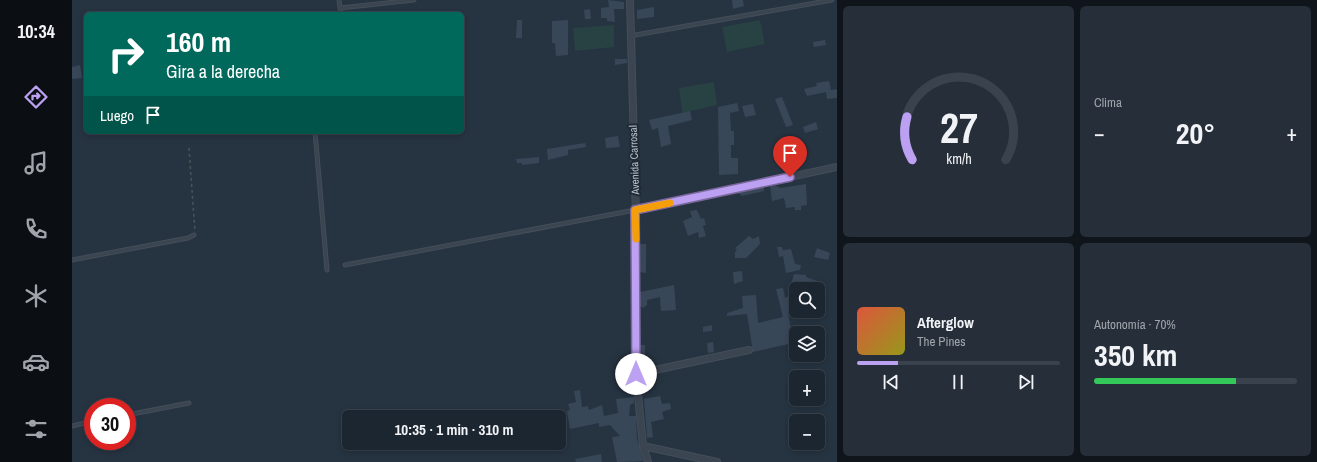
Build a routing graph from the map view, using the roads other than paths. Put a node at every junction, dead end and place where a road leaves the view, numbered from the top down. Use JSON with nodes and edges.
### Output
{"nodes":[{"id":1,"x":339,"y":0,"type":"edge"},
{"id":2,"x":414,"y":0,"type":"edge"},
{"id":3,"x":630,"y":0,"type":"edge"},
{"id":4,"x":832,"y":0,"type":"edge"},
{"id":5,"x":340,"y":8,"type":"junction"},
{"id":6,"x":341,"y":12,"type":"edge"},
{"id":7,"x":630,"y":36,"type":"junction"},
{"id":8,"x":315,"y":134,"type":"edge"},
{"id":9,"x":837,"y":167,"type":"edge"},
{"id":10,"x":635,"y":210,"type":"junction"},
{"id":11,"x":194,"y":235,"type":"road end"},
{"id":12,"x":72,"y":260,"type":"edge"},
{"id":13,"x":345,"y":265,"type":"dead end"},
{"id":14,"x":327,"y":270,"type":"dead end"},
{"id":15,"x":750,"y":350,"type":"dead end"},
{"id":16,"x":636,"y":374,"type":"junction"},
{"id":17,"x":189,"y":403,"type":"dead end"},
{"id":18,"x":136,"y":413,"type":"edge"},
{"id":19,"x":84,"y":423,"type":"edge"},
{"id":20,"x":72,"y":426,"type":"edge"},
{"id":21,"x":643,"y":446,"type":"junction"},
{"id":22,"x":648,"y":462,"type":"edge"},
{"id":23,"x":717,"y":462,"type":"edge"}],
"edges":[{"from":1,"to":5,"type":"lane"},
{"from":2,"to":5,"type":"lane"},
{"from":3,"to":7,"type":"street","name":"Avenida Carrosal"},
{"from":4,"to":7,"type":"lane"},
{"from":5,"to":6,"type":"lane"},
{"from":7,"to":10,"type":"street","name":"Avenida Carrosal"},
{"from":8,"to":14,"type":"lane"},
{"from":9,"to":10,"type":"street"},
{"from":10,"to":13,"type":"lane"},
{"from":10,"to":16,"type":"street","name":"Avenida Carrosal"},
{"from":11,"to":12,"type":"lane"},
{"from":15,"to":16,"type":"street"},
{"from":16,"to":21,"type":"street","name":"Avenida Carrosal"},
{"from":17,"to":18,"type":"lane"},
{"from":19,"to":20,"type":"lane"},
{"from":21,"to":22,"type":"street","name":"Avenida Carrosal"},
{"from":21,"to":23,"type":"street"}]}
